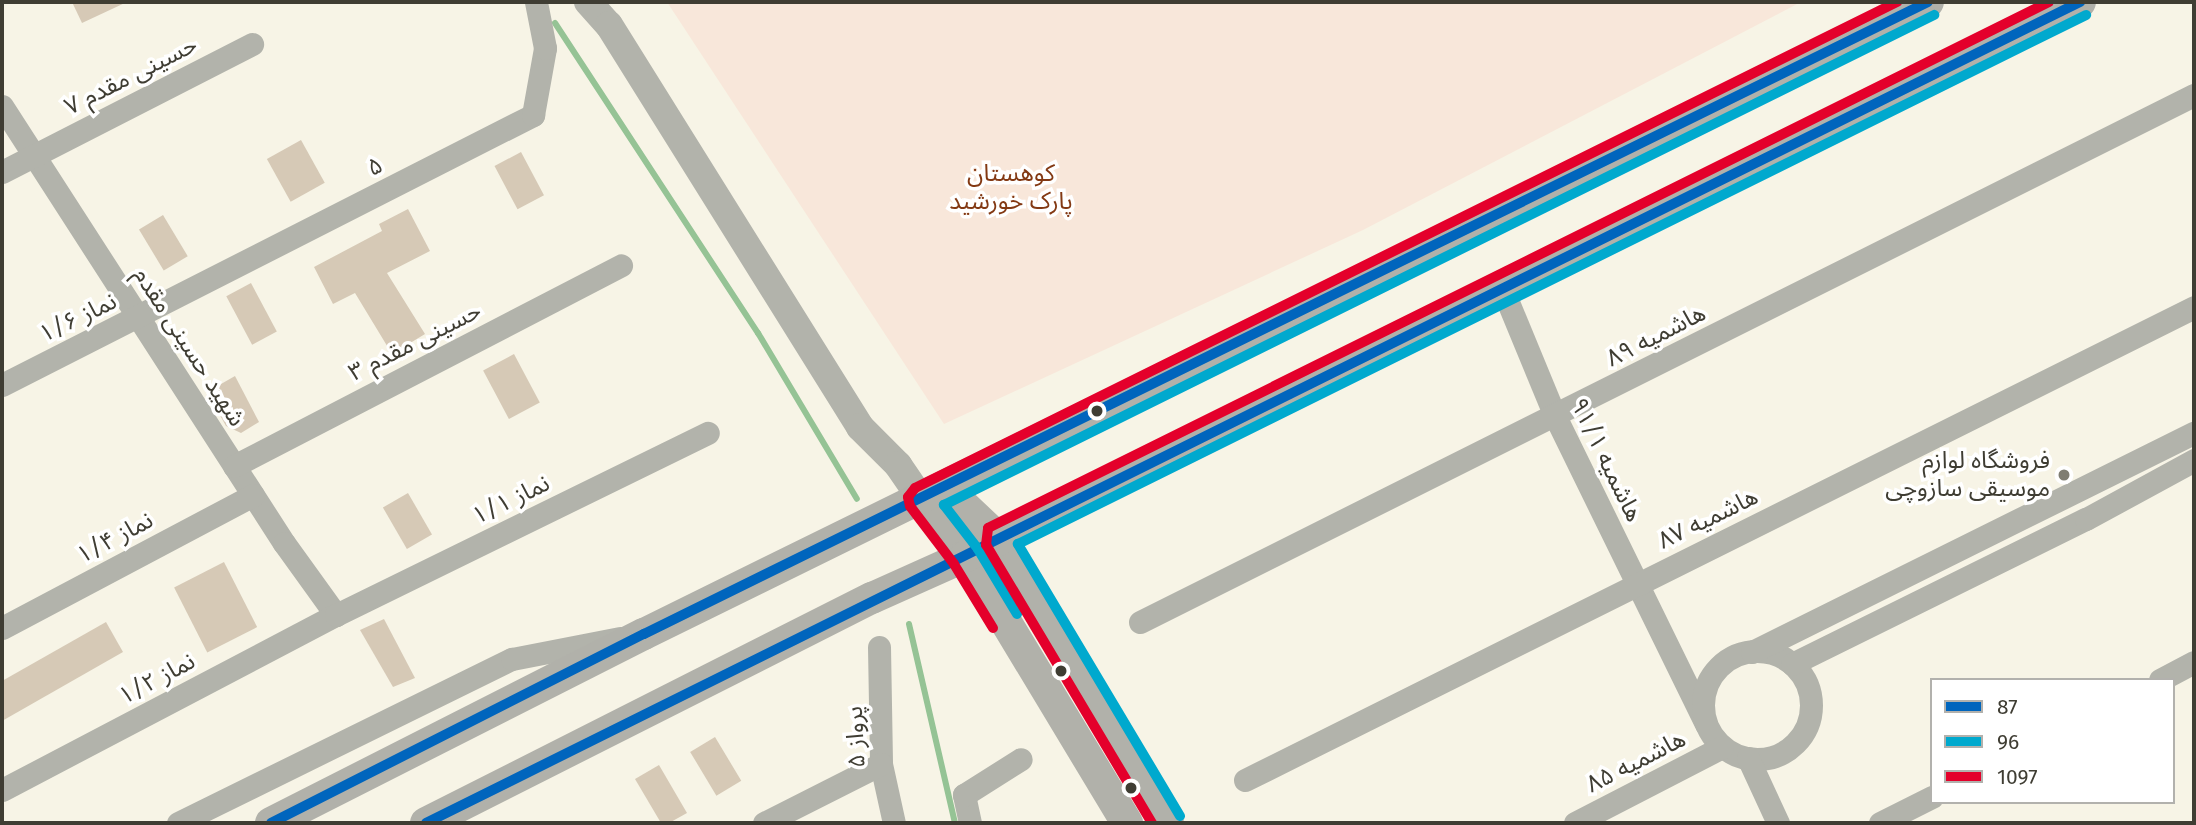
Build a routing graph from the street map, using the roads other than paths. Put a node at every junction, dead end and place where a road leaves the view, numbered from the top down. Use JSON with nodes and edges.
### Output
{"nodes":[{"id":1,"x":536,"y":2,"type":"edge"},
{"id":2,"x":588,"y":2,"type":"edge"},
{"id":3,"x":1928,"y":2,"type":"edge"},
{"id":4,"x":2080,"y":2,"type":"edge"},
{"id":5,"x":252,"y":44,"type":"dead end"},
{"id":6,"x":2194,"y":95,"type":"edge"},
{"id":7,"x":2,"y":106,"type":"edge"},
{"id":8,"x":34,"y":156,"type":"junction"},
{"id":9,"x":2,"y":172,"type":"edge"},
{"id":10,"x":621,"y":265,"type":"dead end"},
{"id":11,"x":1503,"y":290,"type":"junction"},
{"id":12,"x":2194,"y":307,"type":"edge"},
{"id":13,"x":139,"y":318,"type":"junction"},
{"id":14,"x":2,"y":384,"type":"edge"},
{"id":15,"x":1555,"y":416,"type":"junction"},
{"id":16,"x":708,"y":433,"type":"dead end"},
{"id":17,"x":2194,"y":433,"type":"edge"},
{"id":18,"x":2194,"y":460,"type":"edge"},
{"id":19,"x":234,"y":466,"type":"junction"},
{"id":20,"x":253,"y":495,"type":"junction"},
{"id":21,"x":934,"y":495,"type":"junction"},
{"id":22,"x":998,"y":538,"type":"junction"},
{"id":23,"x":967,"y":556,"type":"junction"},
{"id":24,"x":1637,"y":583,"type":"junction"},
{"id":25,"x":336,"y":615,"type":"junction"},
{"id":26,"x":1140,"y":622,"type":"dead end"},
{"id":27,"x":2,"y":628,"type":"edge"},
{"id":28,"x":644,"y":634,"type":"junction"},
{"id":29,"x":879,"y":647,"type":"dead end"},
{"id":30,"x":1752,"y":652,"type":"junction"},
{"id":31,"x":2194,"y":663,"type":"edge"},
{"id":32,"x":1792,"y":664,"type":"junction"},
{"id":33,"x":2164,"y":678,"type":"edge"},
{"id":34,"x":1706,"y":724,"type":"junction"},
{"id":35,"x":1722,"y":747,"type":"junction"},
{"id":36,"x":1748,"y":758,"type":"junction"},
{"id":37,"x":1021,"y":759,"type":"dead end"},
{"id":38,"x":881,"y":764,"type":"junction"},
{"id":39,"x":1245,"y":780,"type":"dead end"},
{"id":40,"x":2,"y":790,"type":"edge"},
{"id":41,"x":1930,"y":798,"type":"edge"},
{"id":42,"x":178,"y":823,"type":"edge"},
{"id":43,"x":271,"y":823,"type":"edge"},
{"id":44,"x":426,"y":823,"type":"edge"},
{"id":45,"x":764,"y":823,"type":"edge"},
{"id":46,"x":894,"y":823,"type":"edge"},
{"id":47,"x":970,"y":823,"type":"edge"},
{"id":48,"x":1127,"y":823,"type":"edge"},
{"id":49,"x":1168,"y":823,"type":"edge"},
{"id":50,"x":1574,"y":823,"type":"edge"},
{"id":51,"x":1778,"y":823,"type":"edge"},
{"id":52,"x":1880,"y":823,"type":"edge"}],
"edges":[{"from":1,"to":13,"type":"street","name":"۵"},
{"from":2,"to":21,"type":"street"},
{"from":3,"to":21,"type":"main road"},
{"from":4,"to":11,"type":"main road"},
{"from":5,"to":8,"type":"street","name":"حسینی مقدم ۷"},
{"from":6,"to":15,"type":"street","name":"هاشمیه ۸۹"},
{"from":7,"to":8,"type":"street","name":"شهید حسینی مقدم"},
{"from":8,"to":9,"type":"street","name":"حسینی مقدم ۷"},
{"from":8,"to":13,"type":"street","name":"شهید حسینی مقدم"},
{"from":10,"to":19,"type":"street","name":"حسینی مقدم ۳"},
{"from":11,"to":15,"type":"street","name":"هاشمیه ۹۱/۱"},
{"from":11,"to":22,"type":"main road"},
{"from":12,"to":24,"type":"street","name":"هاشمیه ۸۷"},
{"from":13,"to":14,"type":"street","name":"نماز ۱/۶"},
{"from":13,"to":19,"type":"street","name":"شهید حسینی مقدم"},
{"from":15,"to":24,"type":"street","name":"هاشمیه ۹۱/۱"},
{"from":15,"to":26,"type":"street","name":"هاشمیه ۸۹"},
{"from":16,"to":25,"type":"street","name":"نماز ۱/۱"},
{"from":17,"to":30,"type":"street"},
{"from":18,"to":32,"type":"street"},
{"from":19,"to":20,"type":"street","name":"شهید حسینی مقدم"},
{"from":20,"to":25,"type":"street","name":"شهید حسینی مقدم"},
{"from":20,"to":27,"type":"street","name":"نماز ۱/۴"},
{"from":21,"to":22,"type":"main road"},
{"from":21,"to":23,"type":"main road"},
{"from":21,"to":28,"type":"main road"},
{"from":22,"to":23,"type":"main road"},
{"from":22,"to":49,"type":"main road"},
{"from":23,"to":44,"type":"main road"},
{"from":23,"to":48,"type":"main road"},
{"from":24,"to":34,"type":"street","name":"هاشمیه ۹۱/۱"},
{"from":24,"to":39,"type":"street","name":"هاشمیه ۸۷"},
{"from":25,"to":40,"type":"street","name":"نماز ۱/۲"},
{"from":28,"to":42,"type":"street"},
{"from":28,"to":43,"type":"main road"},
{"from":29,"to":38,"type":"street","name":"پرواز ۵"},
{"from":30,"to":32,"type":"street"},
{"from":30,"to":34,"type":"street"},
{"from":31,"to":33,"type":"street"},
{"from":32,"to":36,"type":"street"},
{"from":34,"to":35,"type":"street"},
{"from":35,"to":36,"type":"street"},
{"from":35,"to":50,"type":"street","name":"هاشمیه ۸۵"},
{"from":36,"to":51,"type":"street"},
{"from":37,"to":47,"type":"street"},
{"from":38,"to":45,"type":"street"},
{"from":38,"to":46,"type":"street","name":"پرواز ۵"},
{"from":41,"to":52,"type":"street"}]}
